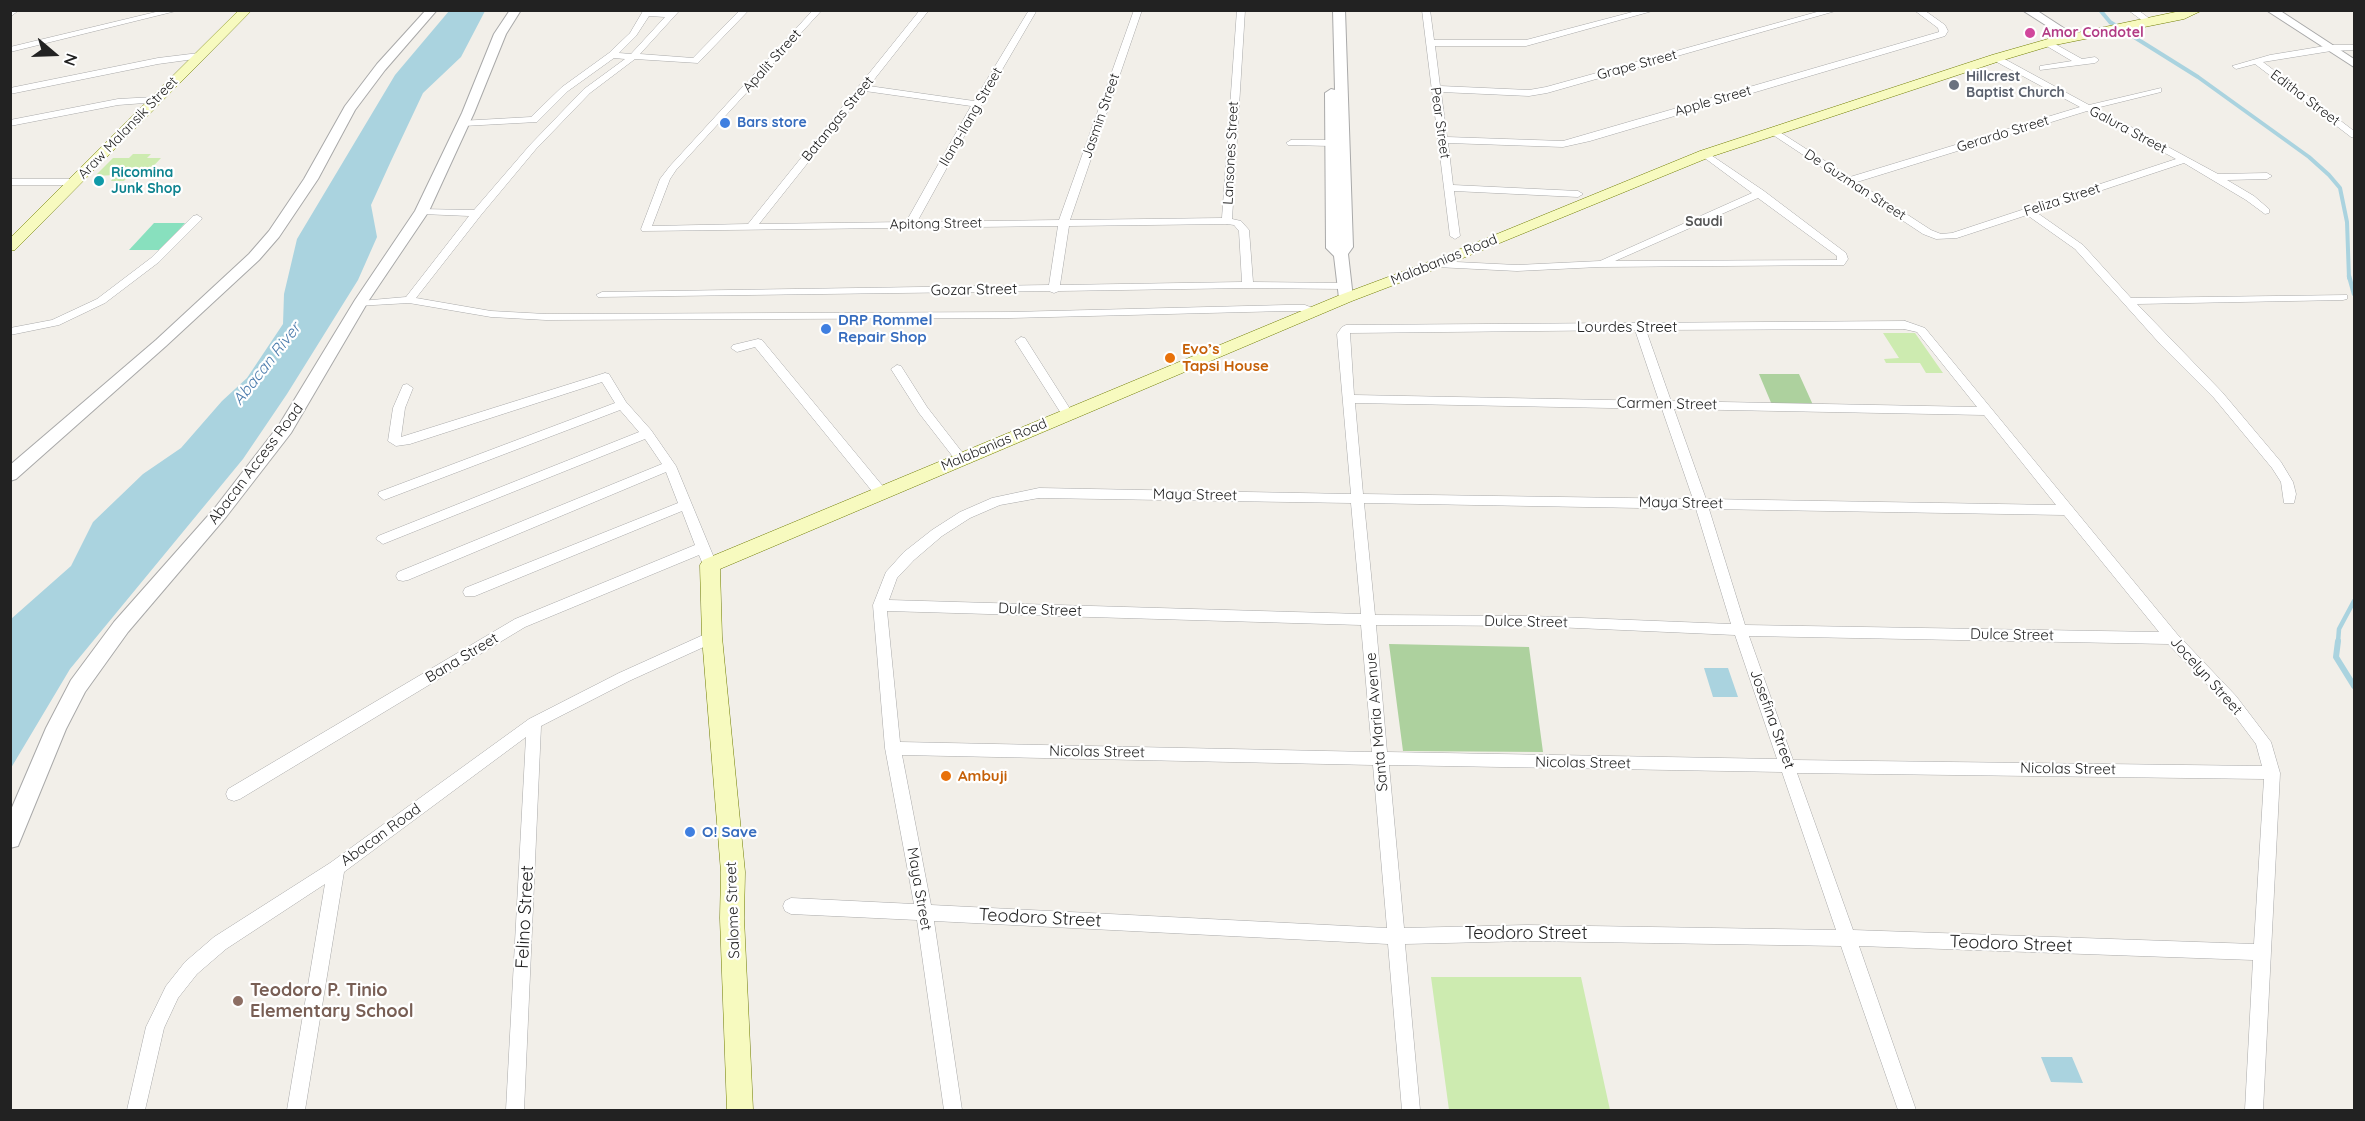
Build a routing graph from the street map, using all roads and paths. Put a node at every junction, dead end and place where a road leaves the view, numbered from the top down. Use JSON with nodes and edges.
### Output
{"nodes":[{"id":1,"x":15,"y":10,"type":"edge"},
{"id":2,"x":176,"y":10,"type":"edge"},
{"id":3,"x":246,"y":10,"type":"edge"},
{"id":4,"x":432,"y":10,"type":"edge"},
{"id":5,"x":516,"y":10,"type":"edge"},
{"id":6,"x":745,"y":10,"type":"edge"},
{"id":7,"x":818,"y":10,"type":"edge"},
{"id":8,"x":924,"y":10,"type":"edge"},
{"id":9,"x":1033,"y":10,"type":"edge"},
{"id":10,"x":1138,"y":10,"type":"edge"},
{"id":11,"x":1241,"y":10,"type":"edge"},
{"id":12,"x":1426,"y":10,"type":"edge"},
{"id":13,"x":1652,"y":10,"type":"edge"},
{"id":14,"x":1835,"y":10,"type":"edge"},
{"id":15,"x":1918,"y":10,"type":"edge"},
{"id":16,"x":2027,"y":10,"type":"edge"},
{"id":17,"x":2132,"y":10,"type":"edge"},
{"id":18,"x":2197,"y":10,"type":"edge"},
{"id":19,"x":2271,"y":10,"type":"edge"},
{"id":20,"x":673,"y":13,"type":"edge"},
{"id":21,"x":10,"y":15,"type":"edge"},
{"id":22,"x":1334,"y":16,"type":"edge"},
{"id":23,"x":2150,"y":22,"type":"junction"},
{"id":24,"x":2073,"y":38,"type":"junction"},
{"id":25,"x":1430,"y":43,"type":"junction"},
{"id":26,"x":2048,"y":43,"type":"junction"},
{"id":27,"x":2331,"y":48,"type":"junction"},
{"id":28,"x":2355,"y":48,"type":"edge"},
{"id":29,"x":10,"y":50,"type":"edge"},
{"id":30,"x":612,"y":55,"type":"junction"},
{"id":31,"x":200,"y":56,"type":"junction"},
{"id":32,"x":633,"y":57,"type":"junction"},
{"id":33,"x":1996,"y":58,"type":"junction"},
{"id":34,"x":2096,"y":60,"type":"dead end"},
{"id":35,"x":2256,"y":61,"type":"junction"},
{"id":36,"x":2081,"y":62,"type":"junction"},
{"id":37,"x":2355,"y":64,"type":"edge"},
{"id":38,"x":2236,"y":66,"type":"dead end"},
{"id":39,"x":2043,"y":68,"type":"dead end"},
{"id":40,"x":862,"y":88,"type":"junction"},
{"id":41,"x":1436,"y":89,"type":"junction"},
{"id":42,"x":2158,"y":90,"type":"dead end"},
{"id":43,"x":10,"y":91,"type":"edge"},
{"id":44,"x":155,"y":100,"type":"junction"},
{"id":45,"x":977,"y":104,"type":"junction"},
{"id":46,"x":2087,"y":108,"type":"junction"},
{"id":47,"x":1337,"y":122,"type":"junction"},
{"id":48,"x":10,"y":123,"type":"edge"},
{"id":49,"x":463,"y":123,"type":"junction"},
{"id":50,"x":1772,"y":131,"type":"junction"},
{"id":51,"x":2355,"y":135,"type":"edge"},
{"id":52,"x":1443,"y":140,"type":"junction"},
{"id":53,"x":1291,"y":142,"type":"dead end"},
{"id":54,"x":1331,"y":143,"type":"junction"},
{"id":55,"x":1705,"y":154,"type":"junction"},
{"id":56,"x":2184,"y":160,"type":"junction"},
{"id":57,"x":1339,"y":166,"type":"junction"},
{"id":58,"x":2267,"y":176,"type":"dead end"},
{"id":59,"x":2216,"y":177,"type":"junction"},
{"id":60,"x":1849,"y":181,"type":"junction"},
{"id":61,"x":10,"y":182,"type":"edge"},
{"id":62,"x":75,"y":182,"type":"junction"},
{"id":63,"x":1449,"y":188,"type":"junction"},
{"id":64,"x":1760,"y":193,"type":"junction"},
{"id":65,"x":1578,"y":194,"type":"dead end"},
{"id":66,"x":423,"y":211,"type":"junction"},
{"id":67,"x":2028,"y":211,"type":"junction"},
{"id":68,"x":2265,"y":211,"type":"dead end"},
{"id":69,"x":477,"y":213,"type":"junction"},
{"id":70,"x":197,"y":218,"type":"dead end"},
{"id":71,"x":1227,"y":221,"type":"junction"},
{"id":72,"x":1064,"y":222,"type":"junction"},
{"id":73,"x":910,"y":225,"type":"junction"},
{"id":74,"x":751,"y":227,"type":"junction"},
{"id":75,"x":646,"y":229,"type":"joint"},
{"id":76,"x":15,"y":236,"type":"edge"},
{"id":77,"x":1455,"y":236,"type":"dead end"},
{"id":78,"x":1940,"y":237,"type":"joint"},
{"id":79,"x":10,"y":247,"type":"edge"},
{"id":80,"x":1436,"y":264,"type":"junction"},
{"id":81,"x":1599,"y":264,"type":"junction"},
{"id":82,"x":1248,"y":285,"type":"junction"},
{"id":83,"x":1054,"y":290,"type":"junction"},
{"id":84,"x":1346,"y":292,"type":"junction"},
{"id":85,"x":602,"y":295,"type":"dead end"},
{"id":86,"x":2343,"y":297,"type":"dead end"},
{"id":87,"x":409,"y":300,"type":"junction"},
{"id":88,"x":2129,"y":301,"type":"junction"},
{"id":89,"x":955,"y":303,"type":"junction"},
{"id":90,"x":360,"y":304,"type":"junction"},
{"id":91,"x":1317,"y":312,"type":"junction"},
{"id":92,"x":1913,"y":326,"type":"joint"},
{"id":93,"x":1639,"y":327,"type":"junction"},
{"id":94,"x":10,"y":332,"type":"edge"},
{"id":95,"x":1343,"y":334,"type":"joint"},
{"id":96,"x":1021,"y":341,"type":"dead end"},
{"id":97,"x":737,"y":348,"type":"dead end"},
{"id":98,"x":897,"y":369,"type":"dead end"},
{"id":99,"x":407,"y":388,"type":"dead end"},
{"id":100,"x":1349,"y":399,"type":"junction"},
{"id":101,"x":1666,"y":404,"type":"junction"},
{"id":102,"x":622,"y":405,"type":"junction"},
{"id":103,"x":1985,"y":411,"type":"junction"},
{"id":104,"x":1068,"y":415,"type":"junction"},
{"id":105,"x":647,"y":433,"type":"junction"},
{"id":106,"x":961,"y":459,"type":"junction"},
{"id":107,"x":670,"y":466,"type":"junction"},
{"id":108,"x":10,"y":475,"type":"edge"},
{"id":109,"x":881,"y":493,"type":"junction"},
{"id":110,"x":384,"y":495,"type":"dead end"},
{"id":111,"x":1357,"y":498,"type":"junction"},
{"id":112,"x":2289,"y":500,"type":"dead end"},
{"id":113,"x":1701,"y":504,"type":"junction"},
{"id":114,"x":685,"y":505,"type":"junction"},
{"id":115,"x":2066,"y":510,"type":"junction"},
{"id":116,"x":383,"y":539,"type":"dead end"},
{"id":117,"x":706,"y":557,"type":"junction"},
{"id":118,"x":404,"y":576,"type":"dead end"},
{"id":119,"x":470,"y":592,"type":"dead end"},
{"id":120,"x":880,"y":605,"type":"junction"},
{"id":121,"x":1368,"y":620,"type":"junction"},
{"id":122,"x":1740,"y":630,"type":"junction"},
{"id":123,"x":712,"y":637,"type":"junction"},
{"id":124,"x":2172,"y":638,"type":"junction"},
{"id":125,"x":534,"y":723,"type":"junction"},
{"id":126,"x":893,"y":748,"type":"junction"},
{"id":127,"x":1380,"y":759,"type":"junction"},
{"id":128,"x":1789,"y":765,"type":"junction"},
{"id":129,"x":2272,"y":773,"type":"junction"},
{"id":130,"x":234,"y":794,"type":"dead end"},
{"id":131,"x":10,"y":839,"type":"edge"},
{"id":132,"x":336,"y":868,"type":"junction"},
{"id":133,"x":791,"y":906,"type":"dead end"},
{"id":134,"x":924,"y":912,"type":"junction"},
{"id":135,"x":1395,"y":936,"type":"junction"},
{"id":136,"x":1847,"y":938,"type":"junction"},
{"id":137,"x":2261,"y":952,"type":"junction"},
{"id":138,"x":136,"y":1110,"type":"edge"},
{"id":139,"x":296,"y":1110,"type":"edge"},
{"id":140,"x":515,"y":1110,"type":"edge"},
{"id":141,"x":740,"y":1110,"type":"edge"},
{"id":142,"x":952,"y":1110,"type":"edge"},
{"id":143,"x":1411,"y":1110,"type":"edge"},
{"id":144,"x":1907,"y":1110,"type":"edge"},
{"id":145,"x":2254,"y":1110,"type":"edge"}],
"edges":[{"from":1,"to":21,"type":"street"},
{"from":2,"to":29,"type":"street"},
{"from":3,"to":31,"type":"main road","name":"Araw Malansik Street"},
{"from":4,"to":108,"type":"street"},
{"from":5,"to":49,"type":"street","name":"Abacan Access Road"},
{"from":6,"to":32,"type":"street"},
{"from":7,"to":75,"type":"street","name":"Apalit Street"},
{"from":8,"to":40,"type":"street","name":"Batangas Street"},
{"from":9,"to":45,"type":"street","name":"Ilang-ilang Street"},
{"from":10,"to":72,"type":"street","name":"Jasmin Street"},
{"from":11,"to":71,"type":"street","name":"Lansones Street"},
{"from":12,"to":25,"type":"street","name":"Pear Street"},
{"from":13,"to":25,"type":"street"},
{"from":14,"to":41,"type":"street","name":"Grape Street"},
{"from":15,"to":52,"type":"street","name":"Apple Street"},
{"from":16,"to":24,"type":"street"},
{"from":17,"to":23,"type":"street"},
{"from":18,"to":23,"type":"main road","name":"Malabanias Road"},
{"from":19,"to":27,"type":"street"},
{"from":20,"to":30,"type":"street"},
{"from":20,"to":32,"type":"street"},
{"from":22,"to":47,"type":"street"},
{"from":23,"to":24,"type":"main road","name":"Malabanias Road"},
{"from":24,"to":26,"type":"main road","name":"Malabanias Road"},
{"from":25,"to":41,"type":"street","name":"Pear Street"},
{"from":26,"to":33,"type":"main road","name":"Malabanias Road"},
{"from":26,"to":36,"type":"street"},
{"from":27,"to":28,"type":"street"},
{"from":27,"to":35,"type":"street"},
{"from":27,"to":37,"type":"street"},
{"from":30,"to":32,"type":"street"},
{"from":30,"to":49,"type":"street"},
{"from":31,"to":43,"type":"street"},
{"from":31,"to":44,"type":"main road","name":"Araw Malansik Street"},
{"from":32,"to":69,"type":"street"},
{"from":33,"to":46,"type":"street","name":"Galura Street"},
{"from":33,"to":50,"type":"main road","name":"Malabanias Road"},
{"from":34,"to":36,"type":"street"},
{"from":35,"to":38,"type":"street"},
{"from":35,"to":51,"type":"street","name":"Editha Street"},
{"from":36,"to":39,"type":"street"},
{"from":40,"to":45,"type":"street"},
{"from":40,"to":74,"type":"street","name":"Batangas Street"},
{"from":41,"to":52,"type":"street","name":"Pear Street"},
{"from":42,"to":46,"type":"street","name":"Gerardo Street"},
{"from":44,"to":48,"type":"street"},
{"from":44,"to":62,"type":"main road","name":"Araw Malansik Street"},
{"from":45,"to":73,"type":"street","name":"Ilang-ilang Street"},
{"from":46,"to":56,"type":"street","name":"Galura Street"},
{"from":46,"to":60,"type":"street","name":"Gerardo Street"},
{"from":47,"to":54,"type":"street"},
{"from":47,"to":57,"type":"street"},
{"from":49,"to":66,"type":"street","name":"Abacan Access Road"},
{"from":50,"to":55,"type":"main road","name":"Malabanias Road"},
{"from":50,"to":60,"type":"street","name":"De Guzman Street"},
{"from":52,"to":63,"type":"street","name":"Pear Street"},
{"from":53,"to":54,"type":"street"},
{"from":54,"to":57,"type":"street"},
{"from":55,"to":64,"type":"street"},
{"from":55,"to":80,"type":"main road","name":"Malabanias Road"},
{"from":56,"to":59,"type":"street","name":"Galura Street"},
{"from":56,"to":67,"type":"street","name":"Feliza Street"},
{"from":57,"to":84,"type":"street"},
{"from":58,"to":59,"type":"street","name":"Galura Street"},
{"from":59,"to":68,"type":"street"},
{"from":60,"to":78,"type":"street","name":"De Guzman Street"},
{"from":61,"to":62,"type":"street"},
{"from":62,"to":76,"type":"main road","name":"Araw Malansik Street"},
{"from":63,"to":65,"type":"street"},
{"from":63,"to":77,"type":"street","name":"Pear Street"},
{"from":64,"to":81,"type":"street"},
{"from":64,"to":81,"type":"street"},
{"from":66,"to":69,"type":"street"},
{"from":66,"to":90,"type":"street","name":"Abacan Access Road"},
{"from":67,"to":78,"type":"street","name":"Feliza Street"},
{"from":67,"to":88,"type":"street"},
{"from":69,"to":87,"type":"street"},
{"from":70,"to":94,"type":"street"},
{"from":71,"to":72,"type":"street","name":"Apitong Street"},
{"from":71,"to":82,"type":"street","name":"Lansones Street"},
{"from":72,"to":73,"type":"street","name":"Apitong Street"},
{"from":72,"to":83,"type":"street","name":"Jasmin Street"},
{"from":73,"to":74,"type":"street","name":"Apitong Street"},
{"from":74,"to":75,"type":"street","name":"Apitong Street"},
{"from":76,"to":79,"type":"main road","name":"Araw Malansik Street"},
{"from":80,"to":81,"type":"street"},
{"from":80,"to":84,"type":"main road","name":"Malabanias Road"},
{"from":82,"to":83,"type":"street","name":"Gozar Street"},
{"from":82,"to":84,"type":"street","name":"Gozar Street"},
{"from":83,"to":89,"type":"street","name":"Gozar Street"},
{"from":84,"to":91,"type":"main road","name":"Malabanias Road"},
{"from":85,"to":89,"type":"street","name":"Gozar Street"},
{"from":86,"to":88,"type":"street"},
{"from":87,"to":89,"type":"street"},
{"from":87,"to":90,"type":"street"},
{"from":88,"to":112,"type":"street"},
{"from":89,"to":91,"type":"street"},
{"from":90,"to":131,"type":"street","name":"Abacan Access Road"},
{"from":91,"to":104,"type":"main road","name":"Malabanias Road"},
{"from":92,"to":93,"type":"street","name":"Lourdes Street"},
{"from":92,"to":103,"type":"street","name":"Jocelyn Street"},
{"from":93,"to":95,"type":"street","name":"Lourdes Street"},
{"from":93,"to":101,"type":"street","name":"Josefina Street"},
{"from":95,"to":100,"type":"street","name":"Santa Maria Avenue"},
{"from":96,"to":104,"type":"street"},
{"from":97,"to":109,"type":"street"},
{"from":98,"to":106,"type":"street"},
{"from":99,"to":102,"type":"street"},
{"from":100,"to":101,"type":"street","name":"Carmen Street"},
{"from":100,"to":111,"type":"street","name":"Santa Maria Avenue"},
{"from":101,"to":103,"type":"street","name":"Carmen Street"},
{"from":101,"to":113,"type":"street","name":"Josefina Street"},
{"from":102,"to":105,"type":"street"},
{"from":102,"to":110,"type":"street"},
{"from":103,"to":115,"type":"street","name":"Jocelyn Street"},
{"from":104,"to":106,"type":"main road","name":"Malabanias Road"},
{"from":105,"to":107,"type":"street"},
{"from":105,"to":116,"type":"street"},
{"from":106,"to":109,"type":"main road","name":"Malabanias Road"},
{"from":107,"to":114,"type":"street"},
{"from":107,"to":118,"type":"street"},
{"from":109,"to":117,"type":"main road","name":"Malabanias Road"},
{"from":111,"to":113,"type":"street","name":"Maya Street"},
{"from":111,"to":120,"type":"street","name":"Maya Street"},
{"from":111,"to":121,"type":"street","name":"Santa Maria Avenue"},
{"from":113,"to":115,"type":"street","name":"Maya Street"},
{"from":113,"to":122,"type":"street","name":"Josefina Street"},
{"from":114,"to":117,"type":"street"},
{"from":114,"to":119,"type":"street"},
{"from":115,"to":124,"type":"street","name":"Jocelyn Street"},
{"from":117,"to":123,"type":"main road","name":"Salome Street"},
{"from":117,"to":130,"type":"street","name":"Bana Street"},
{"from":120,"to":121,"type":"street","name":"Dulce Street"},
{"from":120,"to":126,"type":"street","name":"Maya Street"},
{"from":121,"to":122,"type":"street","name":"Dulce Street"},
{"from":121,"to":127,"type":"street","name":"Santa Maria Avenue"},
{"from":122,"to":124,"type":"street","name":"Dulce Street"},
{"from":122,"to":128,"type":"street","name":"Josefina Street"},
{"from":123,"to":125,"type":"street","name":"Abacan Road"},
{"from":123,"to":141,"type":"main road","name":"Salome Street"},
{"from":124,"to":129,"type":"street","name":"Jocelyn Street"},
{"from":125,"to":132,"type":"street","name":"Abacan Road"},
{"from":125,"to":140,"type":"street","name":"Felino Street"},
{"from":126,"to":127,"type":"street","name":"Nicolas Street"},
{"from":126,"to":134,"type":"street","name":"Maya Street"},
{"from":127,"to":128,"type":"street","name":"Nicolas Street"},
{"from":127,"to":135,"type":"street","name":"Santa Maria Avenue"},
{"from":128,"to":129,"type":"street","name":"Nicolas Street"},
{"from":128,"to":136,"type":"street","name":"Josefina Street"},
{"from":129,"to":137,"type":"street","name":"Jocelyn Street"},
{"from":132,"to":138,"type":"street","name":"Abacan Road"},
{"from":132,"to":139,"type":"street"},
{"from":133,"to":134,"type":"street","name":"Teodoro Street"},
{"from":134,"to":135,"type":"street","name":"Teodoro Street"},
{"from":134,"to":142,"type":"street","name":"Maya Street"},
{"from":135,"to":136,"type":"street","name":"Teodoro Street"},
{"from":135,"to":143,"type":"street","name":"Santa Maria Avenue"},
{"from":136,"to":137,"type":"street","name":"Teodoro Street"},
{"from":136,"to":144,"type":"street","name":"Josefina Street"},
{"from":137,"to":145,"type":"street","name":"Jocelyn Street"}]}
